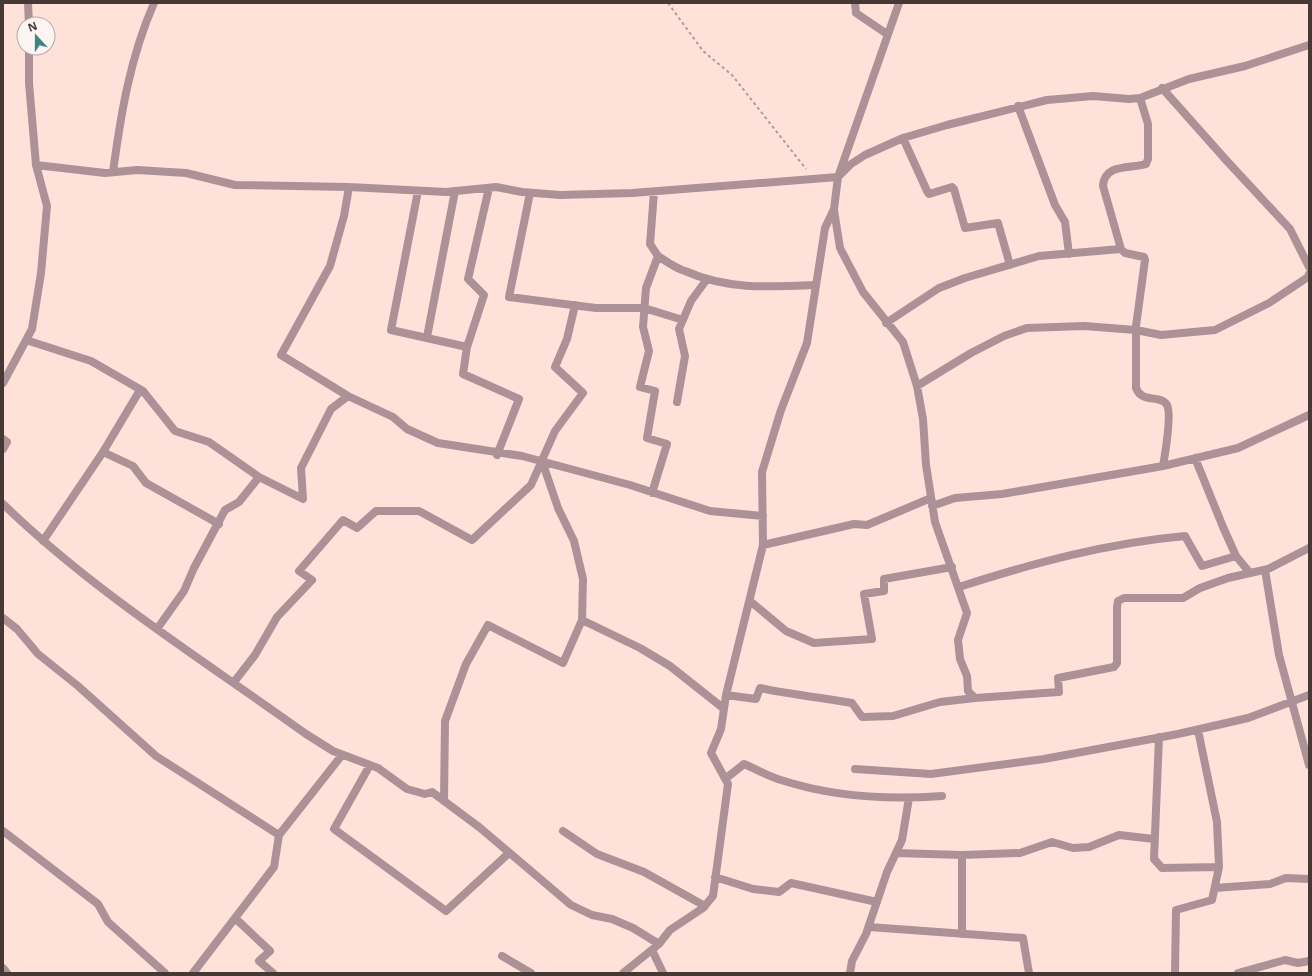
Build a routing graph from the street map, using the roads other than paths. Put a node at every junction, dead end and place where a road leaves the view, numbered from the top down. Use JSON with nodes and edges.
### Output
{"nodes":[{"id":1,"x":28,"y":3,"type":"edge"},
{"id":2,"x":154,"y":3,"type":"edge"},
{"id":3,"x":855,"y":3,"type":"edge"},
{"id":4,"x":899,"y":3,"type":"edge"},
{"id":5,"x":28,"y":16,"type":"edge"},
{"id":6,"x":887,"y":34,"type":"junction"},
{"id":7,"x":1309,"y":46,"type":"edge"},
{"id":8,"x":29,"y":56,"type":"edge"},
{"id":9,"x":1162,"y":88,"type":"junction"},
{"id":10,"x":1140,"y":98,"type":"junction"},
{"id":11,"x":1018,"y":106,"type":"junction"},
{"id":12,"x":903,"y":138,"type":"junction"},
{"id":13,"x":36,"y":165,"type":"junction"},
{"id":14,"x":114,"y":172,"type":"junction"},
{"id":15,"x":838,"y":177,"type":"junction"},
{"id":16,"x":349,"y":187,"type":"junction"},
{"id":17,"x":489,"y":188,"type":"junction"},
{"id":18,"x":418,"y":191,"type":"junction"},
{"id":19,"x":455,"y":191,"type":"junction"},
{"id":20,"x":654,"y":192,"type":"junction"},
{"id":21,"x":530,"y":193,"type":"junction"},
{"id":22,"x":834,"y":209,"type":"junction"},
{"id":23,"x":1121,"y":249,"type":"junction"},
{"id":24,"x":1069,"y":254,"type":"junction"},
{"id":25,"x":658,"y":256,"type":"junction"},
{"id":26,"x":1010,"y":265,"type":"junction"},
{"id":27,"x":1309,"y":267,"type":"edge"},
{"id":28,"x":1309,"y":274,"type":"edge"},
{"id":29,"x":707,"y":279,"type":"junction"},
{"id":30,"x":816,"y":285,"type":"junction"},
{"id":31,"x":575,"y":305,"type":"junction"},
{"id":32,"x":644,"y":308,"type":"junction"},
{"id":33,"x":683,"y":320,"type":"junction"},
{"id":34,"x":886,"y":323,"type":"junction"},
{"id":35,"x":1136,"y":330,"type":"junction"},
{"id":36,"x":427,"y":338,"type":"junction"},
{"id":37,"x":26,"y":340,"type":"junction"},
{"id":38,"x":467,"y":346,"type":"junction"},
{"id":39,"x":3,"y":383,"type":"edge"},
{"id":40,"x":917,"y":386,"type":"junction"},
{"id":41,"x":140,"y":390,"type":"junction"},
{"id":42,"x":348,"y":396,"type":"junction"},
{"id":43,"x":677,"y":402,"type":"dead end"},
{"id":44,"x":1309,"y":415,"type":"edge"},
{"id":45,"x":3,"y":439,"type":"edge"},
{"id":46,"x":3,"y":449,"type":"edge"},
{"id":47,"x":103,"y":452,"type":"junction"},
{"id":48,"x":498,"y":454,"type":"junction"},
{"id":49,"x":1195,"y":458,"type":"junction"},
{"id":50,"x":542,"y":461,"type":"junction"},
{"id":51,"x":1163,"y":466,"type":"junction"},
{"id":52,"x":259,"y":477,"type":"junction"},
{"id":53,"x":652,"y":493,"type":"junction"},
{"id":54,"x":932,"y":502,"type":"junction"},
{"id":55,"x":3,"y":504,"type":"edge"},
{"id":56,"x":763,"y":516,"type":"junction"},
{"id":57,"x":219,"y":524,"type":"junction"},
{"id":58,"x":43,"y":541,"type":"junction"},
{"id":59,"x":764,"y":545,"type":"junction"},
{"id":60,"x":1309,"y":548,"type":"edge"},
{"id":61,"x":1236,"y":556,"type":"junction"},
{"id":62,"x":952,"y":567,"type":"junction"},
{"id":63,"x":1265,"y":570,"type":"junction"},
{"id":64,"x":1250,"y":573,"type":"junction"},
{"id":65,"x":959,"y":587,"type":"junction"},
{"id":66,"x":750,"y":601,"type":"junction"},
{"id":67,"x":3,"y":618,"type":"edge"},
{"id":68,"x":582,"y":620,"type":"junction"},
{"id":69,"x":157,"y":629,"type":"junction"},
{"id":70,"x":234,"y":682,"type":"junction"},
{"id":71,"x":726,"y":695,"type":"junction"},
{"id":72,"x":1309,"y":695,"type":"edge"},
{"id":73,"x":975,"y":698,"type":"junction"},
{"id":74,"x":1292,"y":701,"type":"junction"},
{"id":75,"x":723,"y":708,"type":"junction"},
{"id":76,"x":1198,"y":730,"type":"junction"},
{"id":77,"x":1159,"y":736,"type":"junction"},
{"id":78,"x":342,"y":755,"type":"junction"},
{"id":79,"x":370,"y":765,"type":"junction"},
{"id":80,"x":1309,"y":765,"type":"edge"},
{"id":81,"x":855,"y":769,"type":"dead end"},
{"id":82,"x":725,"y":779,"type":"junction"},
{"id":83,"x":942,"y":796,"type":"dead end"},
{"id":84,"x":909,"y":798,"type":"junction"},
{"id":85,"x":444,"y":801,"type":"junction"},
{"id":86,"x":3,"y":831,"type":"edge"},
{"id":87,"x":563,"y":831,"type":"dead end"},
{"id":88,"x":279,"y":835,"type":"junction"},
{"id":89,"x":1154,"y":839,"type":"junction"},
{"id":90,"x":509,"y":853,"type":"junction"},
{"id":91,"x":896,"y":853,"type":"junction"},
{"id":92,"x":962,"y":855,"type":"junction"},
{"id":93,"x":1219,"y":867,"type":"junction"},
{"id":94,"x":715,"y":878,"type":"junction"},
{"id":95,"x":1309,"y":879,"type":"edge"},
{"id":96,"x":1215,"y":888,"type":"junction"},
{"id":97,"x":877,"y":902,"type":"junction"},
{"id":98,"x":705,"y":906,"type":"junction"},
{"id":99,"x":235,"y":918,"type":"junction"},
{"id":100,"x":869,"y":927,"type":"junction"},
{"id":101,"x":962,"y":934,"type":"junction"},
{"id":102,"x":659,"y":944,"type":"junction"},
{"id":103,"x":652,"y":950,"type":"junction"},
{"id":104,"x":502,"y":956,"type":"dead end"},
{"id":105,"x":1309,"y":961,"type":"edge"},
{"id":106,"x":3,"y":968,"type":"edge"},
{"id":107,"x":8,"y":973,"type":"edge"},
{"id":108,"x":165,"y":973,"type":"edge"},
{"id":109,"x":192,"y":973,"type":"edge"},
{"id":110,"x":273,"y":973,"type":"edge"},
{"id":111,"x":531,"y":973,"type":"edge"},
{"id":112,"x":623,"y":973,"type":"edge"},
{"id":113,"x":663,"y":973,"type":"edge"},
{"id":114,"x":850,"y":973,"type":"edge"},
{"id":115,"x":1029,"y":973,"type":"edge"},
{"id":116,"x":1175,"y":973,"type":"edge"},
{"id":117,"x":1238,"y":973,"type":"edge"}],
"edges":[{"from":1,"to":5,"type":"street"},
{"from":2,"to":14,"type":"street"},
{"from":3,"to":6,"type":"street"},
{"from":4,"to":6,"type":"street"},
{"from":6,"to":15,"type":"street"},
{"from":7,"to":9,"type":"street"},
{"from":8,"to":13,"type":"street"},
{"from":9,"to":10,"type":"street"},
{"from":9,"to":27,"type":"street"},
{"from":10,"to":11,"type":"street"},
{"from":10,"to":23,"type":"street"},
{"from":11,"to":12,"type":"street"},
{"from":11,"to":24,"type":"street"},
{"from":12,"to":15,"type":"street"},
{"from":12,"to":26,"type":"street"},
{"from":13,"to":14,"type":"street"},
{"from":13,"to":37,"type":"street"},
{"from":14,"to":16,"type":"street"},
{"from":15,"to":20,"type":"street"},
{"from":15,"to":22,"type":"street"},
{"from":16,"to":18,"type":"street"},
{"from":16,"to":42,"type":"street"},
{"from":17,"to":19,"type":"street"},
{"from":17,"to":21,"type":"street"},
{"from":17,"to":38,"type":"street"},
{"from":18,"to":19,"type":"street"},
{"from":18,"to":36,"type":"street"},
{"from":19,"to":36,"type":"street"},
{"from":20,"to":21,"type":"street"},
{"from":20,"to":25,"type":"street"},
{"from":21,"to":31,"type":"street"},
{"from":22,"to":30,"type":"street"},
{"from":22,"to":34,"type":"street"},
{"from":23,"to":24,"type":"street"},
{"from":23,"to":35,"type":"street"},
{"from":24,"to":26,"type":"street"},
{"from":25,"to":29,"type":"street"},
{"from":25,"to":32,"type":"street"},
{"from":26,"to":34,"type":"street"},
{"from":28,"to":35,"type":"street"},
{"from":29,"to":30,"type":"street"},
{"from":29,"to":33,"type":"street"},
{"from":30,"to":56,"type":"street"},
{"from":31,"to":32,"type":"street"},
{"from":31,"to":50,"type":"street"},
{"from":32,"to":33,"type":"street"},
{"from":32,"to":53,"type":"street"},
{"from":33,"to":43,"type":"street"},
{"from":34,"to":40,"type":"street"},
{"from":35,"to":40,"type":"street"},
{"from":35,"to":51,"type":"street"},
{"from":36,"to":38,"type":"street"},
{"from":37,"to":39,"type":"street"},
{"from":37,"to":41,"type":"street"},
{"from":38,"to":48,"type":"street"},
{"from":40,"to":54,"type":"street"},
{"from":41,"to":47,"type":"street"},
{"from":41,"to":52,"type":"street"},
{"from":42,"to":48,"type":"street"},
{"from":42,"to":52,"type":"street"},
{"from":44,"to":49,"type":"street"},
{"from":45,"to":46,"type":"street"},
{"from":47,"to":57,"type":"street"},
{"from":47,"to":58,"type":"street"},
{"from":48,"to":50,"type":"street"},
{"from":49,"to":51,"type":"street"},
{"from":49,"to":61,"type":"street"},
{"from":50,"to":53,"type":"street"},
{"from":50,"to":68,"type":"street"},
{"from":50,"to":70,"type":"street"},
{"from":51,"to":54,"type":"street"},
{"from":52,"to":57,"type":"street"},
{"from":53,"to":56,"type":"street"},
{"from":54,"to":59,"type":"street"},
{"from":54,"to":62,"type":"street"},
{"from":55,"to":58,"type":"street"},
{"from":56,"to":59,"type":"street"},
{"from":57,"to":69,"type":"street"},
{"from":58,"to":69,"type":"street"},
{"from":59,"to":66,"type":"street"},
{"from":60,"to":63,"type":"street"},
{"from":61,"to":64,"type":"street"},
{"from":61,"to":65,"type":"street"},
{"from":62,"to":65,"type":"street"},
{"from":62,"to":66,"type":"street"},
{"from":63,"to":64,"type":"street"},
{"from":63,"to":74,"type":"street"},
{"from":64,"to":73,"type":"street"},
{"from":65,"to":73,"type":"street"},
{"from":66,"to":71,"type":"street"},
{"from":67,"to":88,"type":"street"},
{"from":68,"to":75,"type":"street"},
{"from":68,"to":85,"type":"street"},
{"from":69,"to":70,"type":"street"},
{"from":70,"to":78,"type":"street"},
{"from":71,"to":73,"type":"street"},
{"from":71,"to":75,"type":"street"},
{"from":72,"to":74,"type":"street"},
{"from":74,"to":76,"type":"street"},
{"from":74,"to":80,"type":"street"},
{"from":75,"to":82,"type":"street"},
{"from":76,"to":77,"type":"street"},
{"from":76,"to":93,"type":"street"},
{"from":77,"to":81,"type":"street"},
{"from":77,"to":89,"type":"street"},
{"from":78,"to":79,"type":"street"},
{"from":78,"to":88,"type":"street"},
{"from":79,"to":85,"type":"street"},
{"from":79,"to":90,"type":"street"},
{"from":82,"to":84,"type":"street"},
{"from":82,"to":94,"type":"street"},
{"from":83,"to":84,"type":"street"},
{"from":84,"to":91,"type":"street"},
{"from":85,"to":90,"type":"street"},
{"from":86,"to":108,"type":"street"},
{"from":87,"to":98,"type":"street"},
{"from":88,"to":99,"type":"street"},
{"from":89,"to":92,"type":"street"},
{"from":89,"to":93,"type":"street"},
{"from":90,"to":102,"type":"street"},
{"from":91,"to":92,"type":"street"},
{"from":91,"to":97,"type":"street"},
{"from":92,"to":101,"type":"street"},
{"from":93,"to":96,"type":"street"},
{"from":94,"to":97,"type":"street"},
{"from":94,"to":98,"type":"street"},
{"from":95,"to":96,"type":"street"},
{"from":96,"to":116,"type":"street"},
{"from":97,"to":100,"type":"street"},
{"from":98,"to":102,"type":"street"},
{"from":99,"to":109,"type":"street"},
{"from":99,"to":110,"type":"street"},
{"from":100,"to":101,"type":"street"},
{"from":100,"to":114,"type":"street"},
{"from":101,"to":115,"type":"street"},
{"from":102,"to":103,"type":"street"},
{"from":103,"to":112,"type":"street"},
{"from":103,"to":113,"type":"street"},
{"from":104,"to":111,"type":"street"},
{"from":105,"to":117,"type":"street"},
{"from":106,"to":107,"type":"street"}]}
